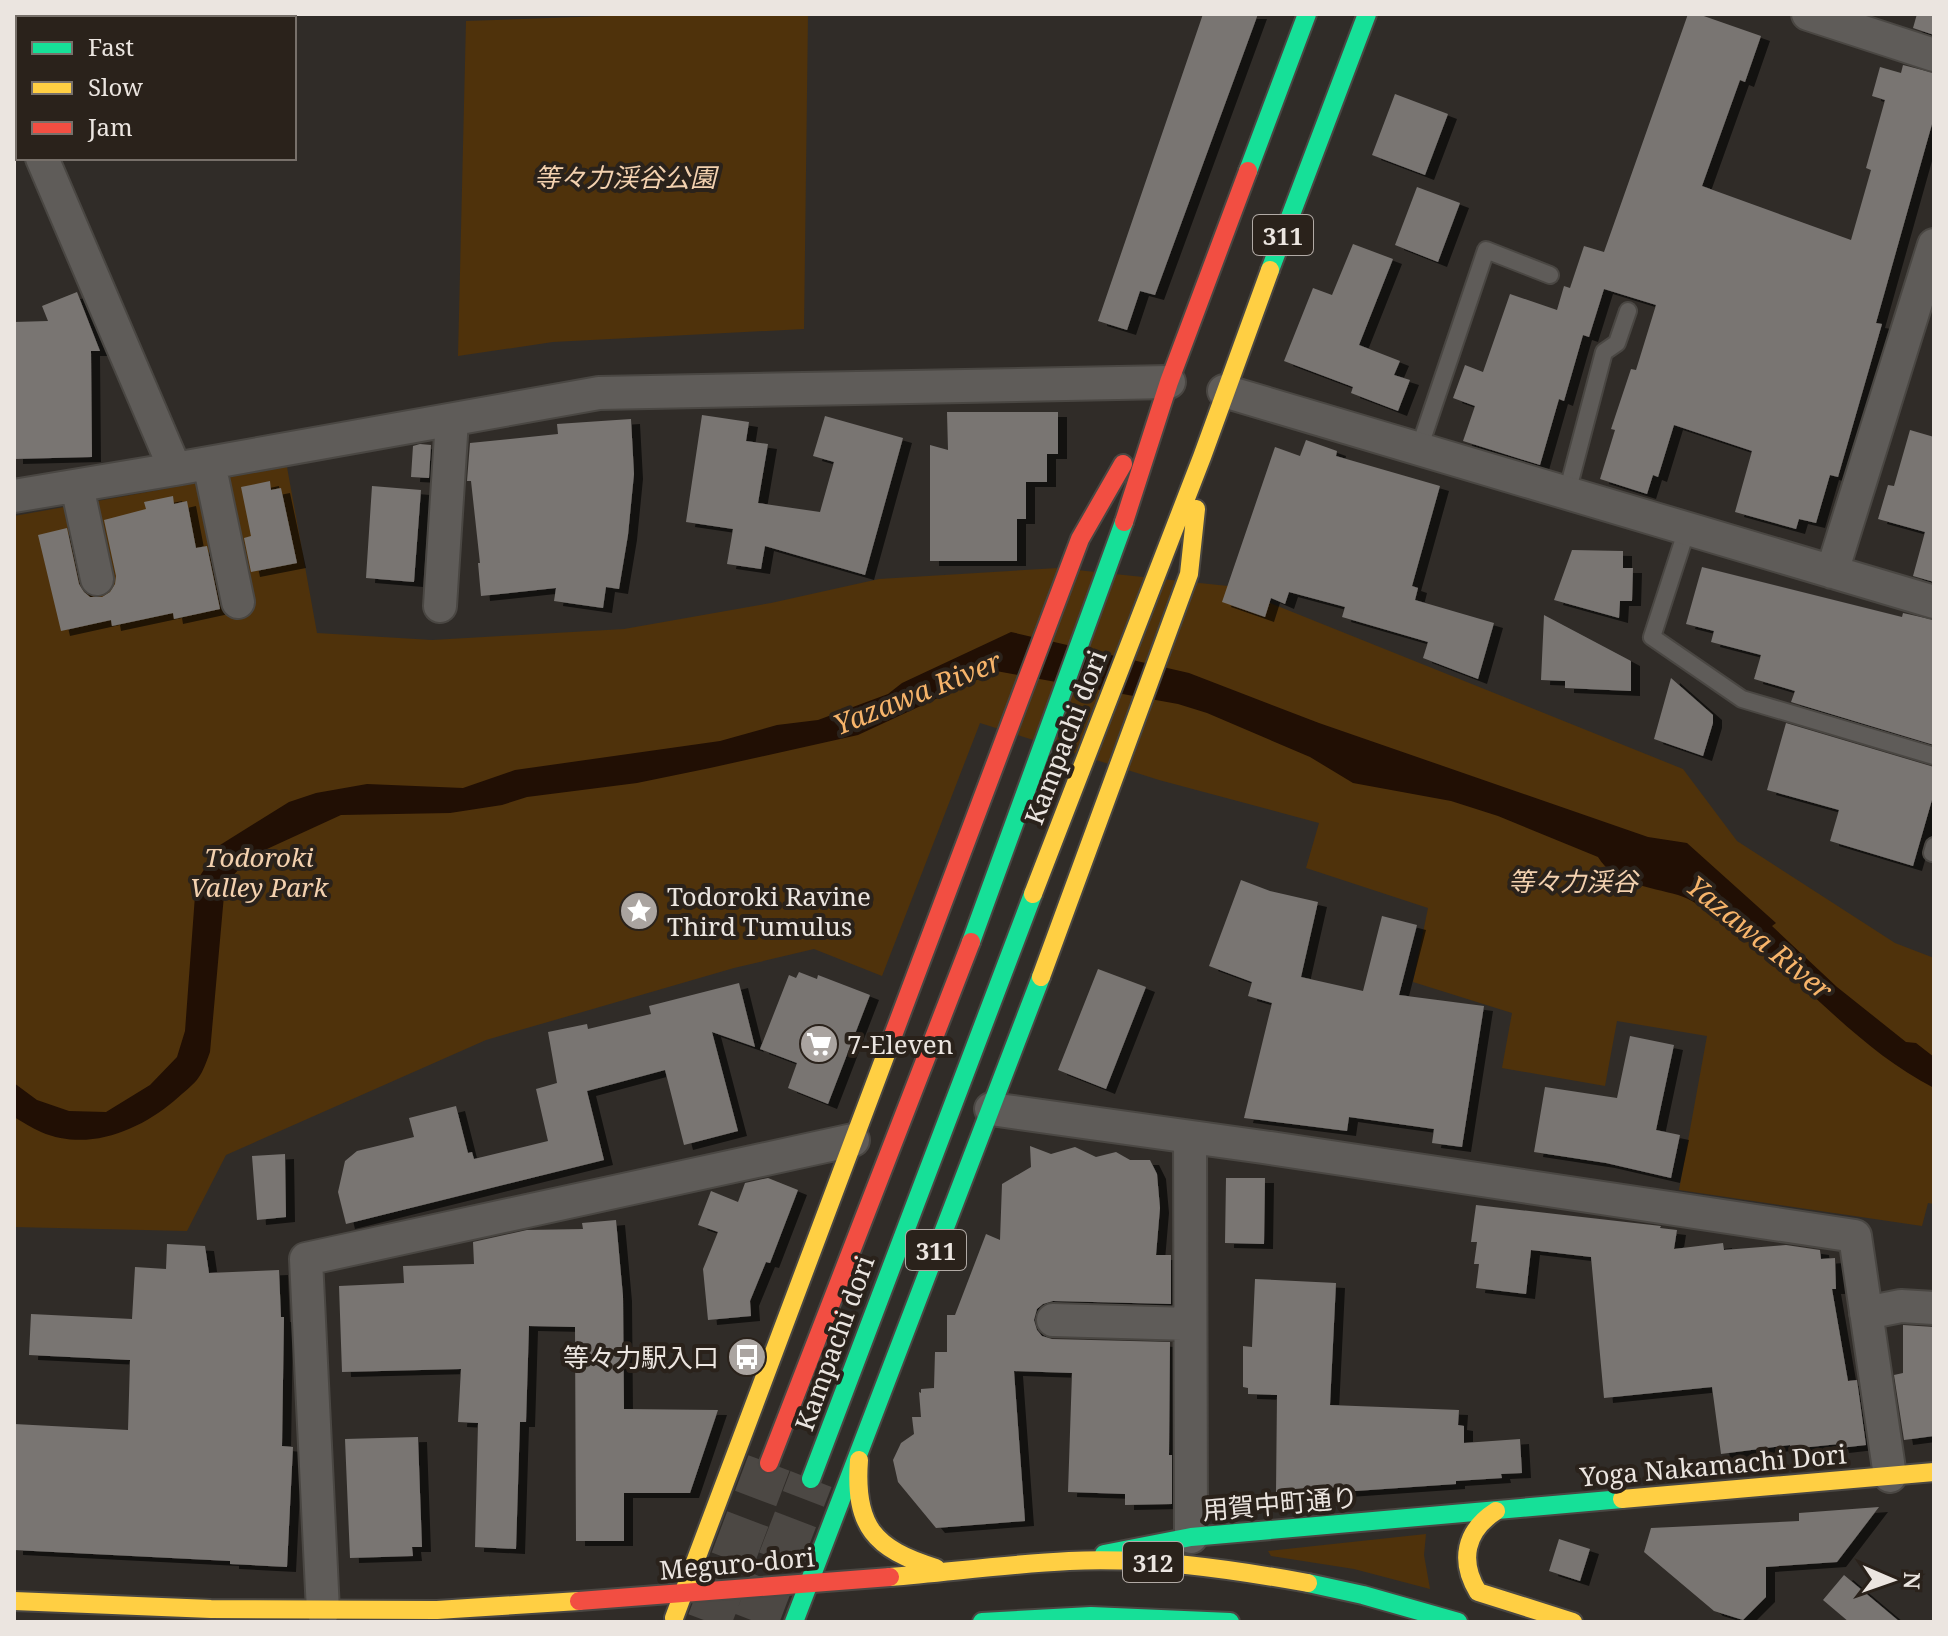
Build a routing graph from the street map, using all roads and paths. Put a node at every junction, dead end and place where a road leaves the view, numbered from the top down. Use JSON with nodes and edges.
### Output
{"nodes":[{"id":1,"x":1307,"y":14,"type":"edge"},
{"id":2,"x":1367,"y":14,"type":"edge"},
{"id":3,"x":1808,"y":14,"type":"edge"},
{"id":4,"x":1934,"y":55,"type":"edge"},
{"id":5,"x":43,"y":160,"type":"edge"},
{"id":6,"x":1934,"y":245,"type":"edge"},
{"id":7,"x":1550,"y":275,"type":"dead end"},
{"id":8,"x":1628,"y":311,"type":"dead end"},
{"id":9,"x":1169,"y":382,"type":"junction"},
{"id":10,"x":1224,"y":391,"type":"junction"},
{"id":11,"x":452,"y":420,"type":"junction"},
{"id":12,"x":1419,"y":449,"type":"junction"},
{"id":13,"x":1202,"y":457,"type":"junction"},
{"id":14,"x":209,"y":463,"type":"junction"},
{"id":15,"x":175,"y":469,"type":"junction"},
{"id":16,"x":77,"y":486,"type":"junction"},
{"id":17,"x":1567,"y":493,"type":"junction"},
{"id":18,"x":14,"y":496,"type":"edge"},
{"id":19,"x":1687,"y":529,"type":"junction"},
{"id":20,"x":1832,"y":572,"type":"junction"},
{"id":21,"x":97,"y":579,"type":"dead end"},
{"id":22,"x":238,"y":602,"type":"dead end"},
{"id":23,"x":1934,"y":602,"type":"edge"},
{"id":24,"x":440,"y":606,"type":"dead end"},
{"id":25,"x":1934,"y":756,"type":"edge"},
{"id":26,"x":1934,"y":846,"type":"edge"},
{"id":27,"x":1934,"y":853,"type":"edge"},
{"id":28,"x":991,"y":1109,"type":"junction"},
{"id":29,"x":1190,"y":1137,"type":"junction"},
{"id":30,"x":853,"y":1140,"type":"junction"},
{"id":31,"x":1934,"y":1308,"type":"edge"},
{"id":32,"x":1866,"y":1313,"type":"junction"},
{"id":33,"x":1053,"y":1320,"type":"dead end"},
{"id":34,"x":1190,"y":1324,"type":"junction"},
{"id":35,"x":861,"y":1446,"type":"junction"},
{"id":36,"x":769,"y":1463,"type":"tunnel mouth"},
{"id":37,"x":1934,"y":1472,"type":"edge"},
{"id":38,"x":1890,"y":1476,"type":"junction"},
{"id":39,"x":811,"y":1479,"type":"tunnel mouth"},
{"id":40,"x":1496,"y":1511,"type":"junction"},
{"id":41,"x":1191,"y":1537,"type":"junction"},
{"id":42,"x":1070,"y":1561,"type":"junction"},
{"id":43,"x":951,"y":1572,"type":"junction"},
{"id":44,"x":808,"y":1583,"type":"junction"},
{"id":45,"x":1478,"y":1592,"type":"junction"},
{"id":46,"x":682,"y":1595,"type":"junction"},
{"id":47,"x":14,"y":1601,"type":"edge"},
{"id":48,"x":323,"y":1611,"type":"junction"},
{"id":49,"x":1547,"y":1613,"type":"junction"},
{"id":50,"x":1032,"y":1620,"type":"edge"},
{"id":51,"x":1505,"y":1620,"type":"edge"},
{"id":52,"x":672,"y":1622,"type":"edge"},
{"id":53,"x":794,"y":1622,"type":"edge"},
{"id":54,"x":982,"y":1622,"type":"edge"},
{"id":55,"x":1230,"y":1622,"type":"edge"},
{"id":56,"x":1458,"y":1622,"type":"edge"},
{"id":57,"x":1573,"y":1622,"type":"edge"}],
"edges":[{"from":1,"to":9,"type":"main road","name":"Kampachi dori","number":"311"},
{"from":2,"to":10,"type":"main road","name":"Kampachi dori","number":"311"},
{"from":3,"to":4,"type":"street"},
{"from":5,"to":15,"type":"street"},
{"from":6,"to":20,"type":"street"},
{"from":7,"to":12,"type":"lane"},
{"from":8,"to":17,"type":"lane"},
{"from":9,"to":11,"type":"street"},
{"from":9,"to":30,"type":"main road"},
{"from":9,"to":36,"type":"main road","name":"Kampachi dori","number":"311"},
{"from":10,"to":12,"type":"street"},
{"from":10,"to":13,"type":"main road","name":"Kampachi dori","number":"311"},
{"from":11,"to":14,"type":"street"},
{"from":11,"to":24,"type":"street"},
{"from":12,"to":17,"type":"street"},
{"from":13,"to":28,"type":"main road","number":"311"},
{"from":13,"to":39,"type":"main road","name":"Kampachi dori","number":"311"},
{"from":14,"to":15,"type":"street"},
{"from":14,"to":22,"type":"street"},
{"from":15,"to":16,"type":"street"},
{"from":16,"to":18,"type":"street"},
{"from":16,"to":21,"type":"street"},
{"from":17,"to":19,"type":"street"},
{"from":19,"to":20,"type":"street"},
{"from":19,"to":25,"type":"lane"},
{"from":20,"to":23,"type":"street"},
{"from":26,"to":27,"type":"lane"},
{"from":28,"to":29,"type":"street"},
{"from":28,"to":35,"type":"main road","number":"311"},
{"from":29,"to":32,"type":"street"},
{"from":29,"to":34,"type":"street"},
{"from":30,"to":46,"type":"main road"},
{"from":30,"to":48,"type":"street"},
{"from":31,"to":32,"type":"street"},
{"from":32,"to":38,"type":"street"},
{"from":33,"to":34,"type":"street"},
{"from":34,"to":41,"type":"street"},
{"from":35,"to":43,"type":"main road"},
{"from":35,"to":44,"type":"main road","number":"311"},
{"from":37,"to":38,"type":"main road","name":"Yoga Nakamachi Dori"},
{"from":38,"to":40,"type":"main road","name":"Yoga Nakamachi Dori"},
{"from":40,"to":41,"type":"main road","name":"用賀中町通り"},
{"from":40,"to":45,"type":"main road"},
{"from":41,"to":42,"type":"main road","name":"用賀中町通り"},
{"from":42,"to":43,"type":"main road","name":"Meguro-dori","number":"312"},
{"from":42,"to":56,"type":"main road","name":"Meguro-dori","number":"312"},
{"from":43,"to":44,"type":"main road","name":"Meguro-dori","number":"312"},
{"from":44,"to":46,"type":"main road","name":"Meguro-dori","number":"312"},
{"from":44,"to":53,"type":"main road"},
{"from":45,"to":49,"type":"main road"},
{"from":45,"to":51,"type":"main road"},
{"from":46,"to":48,"type":"main road","name":"Meguro-dori","number":"312"},
{"from":46,"to":52,"type":"main road"},
{"from":47,"to":48,"type":"main road","name":"Meguro-dori","number":"312"},
{"from":49,"to":51,"type":"main road"},
{"from":49,"to":57,"type":"main road"},
{"from":50,"to":54,"type":"main road","number":"312"},
{"from":50,"to":55,"type":"main road","number":"312"}]}
